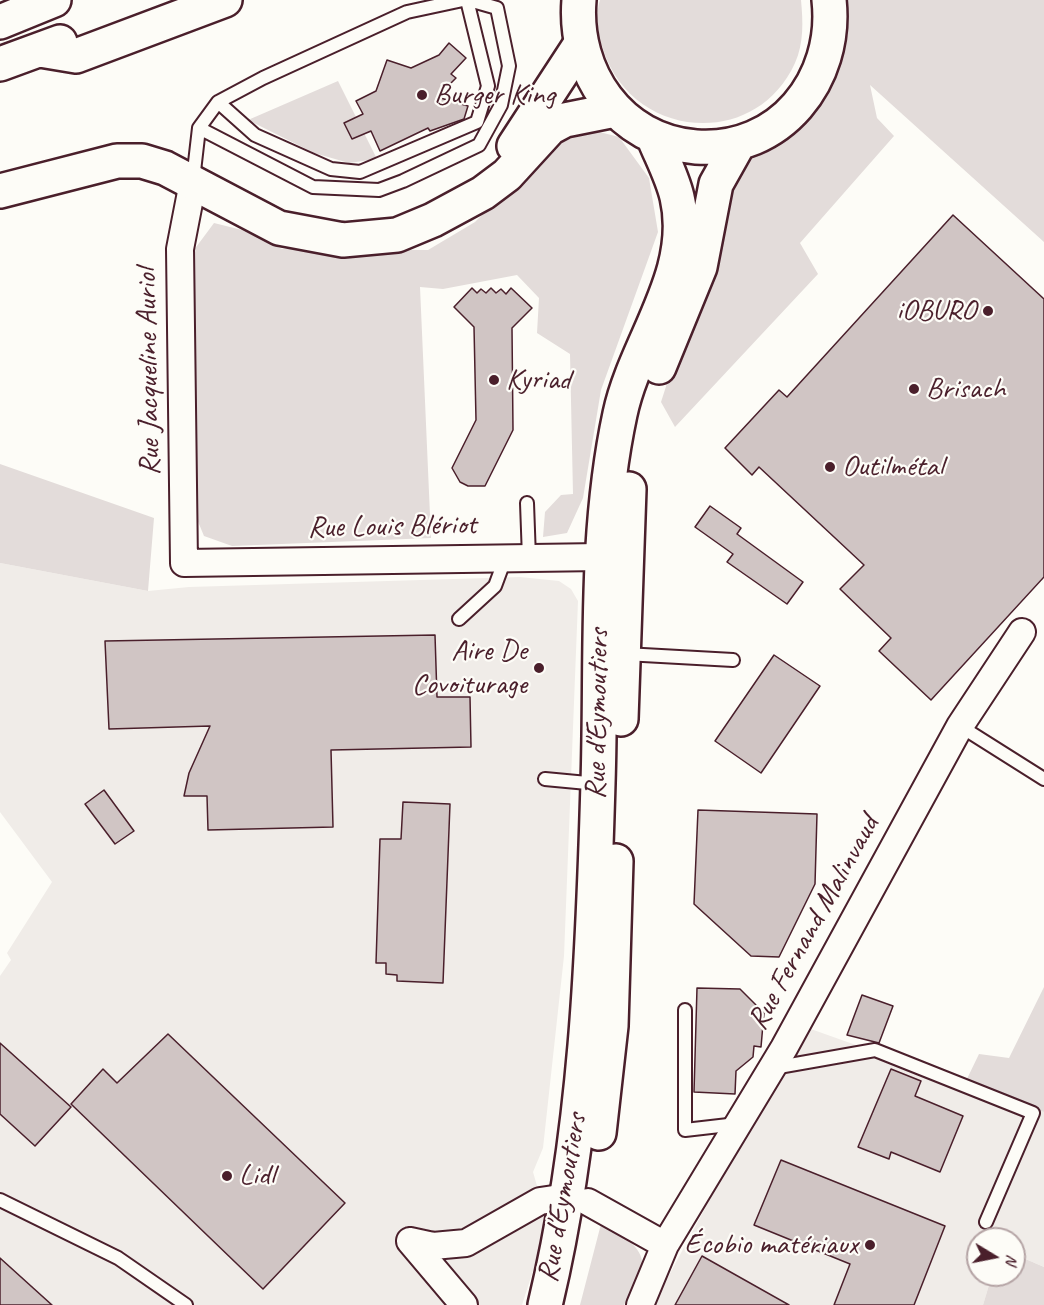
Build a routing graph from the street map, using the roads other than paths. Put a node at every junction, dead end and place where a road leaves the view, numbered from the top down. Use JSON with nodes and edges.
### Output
{"nodes":[{"id":1,"x":21,"y":0,"type":"edge"},
{"id":2,"x":54,"y":0,"type":"edge"},
{"id":3,"x":159,"y":0,"type":"edge"},
{"id":4,"x":225,"y":0,"type":"edge"},
{"id":5,"x":466,"y":0,"type":"edge"},
{"id":6,"x":579,"y":0,"type":"edge"},
{"id":7,"x":829,"y":0,"type":"edge"},
{"id":8,"x":0,"y":20,"type":"edge"},
{"id":9,"x":580,"y":45,"type":"junction"},
{"id":10,"x":40,"y":50,"type":"junction"},
{"id":11,"x":0,"y":64,"type":"edge"},
{"id":12,"x":218,"y":102,"type":"junction"},
{"id":13,"x":615,"y":110,"type":"junction"},
{"id":14,"x":200,"y":128,"type":"junction"},
{"id":15,"x":653,"y":136,"type":"junction"},
{"id":16,"x":739,"y":142,"type":"junction"},
{"id":17,"x":193,"y":182,"type":"junction"},
{"id":18,"x":0,"y":191,"type":"edge"},
{"id":19,"x":483,"y":193,"type":"junction"},
{"id":20,"x":527,"y":503,"type":"dead end"},
{"id":21,"x":601,"y":557,"type":"junction"},
{"id":22,"x":517,"y":558,"type":"junction"},
{"id":23,"x":184,"y":563,"type":"joint"},
{"id":24,"x":459,"y":619,"type":"dead end"},
{"id":25,"x":1022,"y":632,"type":"dead end"},
{"id":26,"x":623,"y":654,"type":"junction"},
{"id":27,"x":733,"y":660,"type":"dead end"},
{"id":28,"x":960,"y":726,"type":"junction"},
{"id":29,"x":545,"y":779,"type":"dead end"},
{"id":30,"x":1044,"y":780,"type":"edge"},
{"id":31,"x":598,"y":784,"type":"junction"},
{"id":32,"x":685,"y":1010,"type":"dead end"},
{"id":33,"x":772,"y":1068,"type":"junction"},
{"id":34,"x":738,"y":1124,"type":"junction"},
{"id":35,"x":0,"y":1200,"type":"edge"},
{"id":36,"x":578,"y":1200,"type":"junction"},
{"id":37,"x":986,"y":1222,"type":"dead end"},
{"id":38,"x":665,"y":1245,"type":"junction"},
{"id":39,"x":186,"y":1305,"type":"edge"},
{"id":40,"x":464,"y":1305,"type":"edge"},
{"id":41,"x":544,"y":1305,"type":"edge"},
{"id":42,"x":565,"y":1305,"type":"edge"},
{"id":43,"x":640,"y":1305,"type":"edge"}],
"edges":[{"from":1,"to":8,"type":"main road"},
{"from":2,"to":8,"type":"main road"},
{"from":3,"to":10,"type":"main road"},
{"from":4,"to":10,"type":"main road"},
{"from":5,"to":12,"type":"lane"},
{"from":5,"to":12,"type":"lane"},
{"from":5,"to":14,"type":"lane"},
{"from":6,"to":9,"type":"main road"},
{"from":7,"to":16,"type":"main road"},
{"from":9,"to":13,"type":"main road"},
{"from":9,"to":19,"type":"main road"},
{"from":10,"to":11,"type":"main road"},
{"from":12,"to":14,"type":"lane"},
{"from":13,"to":15,"type":"main road"},
{"from":13,"to":19,"type":"main road"},
{"from":14,"to":17,"type":"lane"},
{"from":15,"to":16,"type":"main road"},
{"from":15,"to":21,"type":"main road","name":"Rue d'Eymoutiers"},
{"from":16,"to":26,"type":"main road"},
{"from":17,"to":18,"type":"main road"},
{"from":17,"to":19,"type":"main road"},
{"from":17,"to":23,"type":"street","name":"Rue Jacqueline Auriol"},
{"from":20,"to":22,"type":"lane"},
{"from":21,"to":22,"type":"street","name":"Rue Louis Blériot"},
{"from":21,"to":31,"type":"main road","name":"Rue d'Eymoutiers"},
{"from":22,"to":23,"type":"street","name":"Rue Louis Blériot"},
{"from":22,"to":24,"type":"lane"},
{"from":25,"to":28,"type":"street","name":"Rue Fernand Malinvaud"},
{"from":26,"to":27,"type":"lane"},
{"from":26,"to":36,"type":"main road"},
{"from":28,"to":30,"type":"lane"},
{"from":28,"to":33,"type":"street","name":"Rue Fernand Malinvaud"},
{"from":29,"to":31,"type":"lane"},
{"from":31,"to":36,"type":"main road","name":"Rue d'Eymoutiers"},
{"from":32,"to":34,"type":"lane"},
{"from":33,"to":34,"type":"street","name":"Rue Fernand Malinvaud"},
{"from":33,"to":37,"type":"lane"},
{"from":34,"to":38,"type":"street","name":"Rue Fernand Malinvaud"},
{"from":35,"to":39,"type":"lane"},
{"from":36,"to":38,"type":"street"},
{"from":36,"to":40,"type":"street"},
{"from":36,"to":41,"type":"main road","name":"Rue d'Eymoutiers"},
{"from":36,"to":42,"type":"main road"},
{"from":38,"to":43,"type":"street","name":"Rue Fernand Malinvaud"}]}
